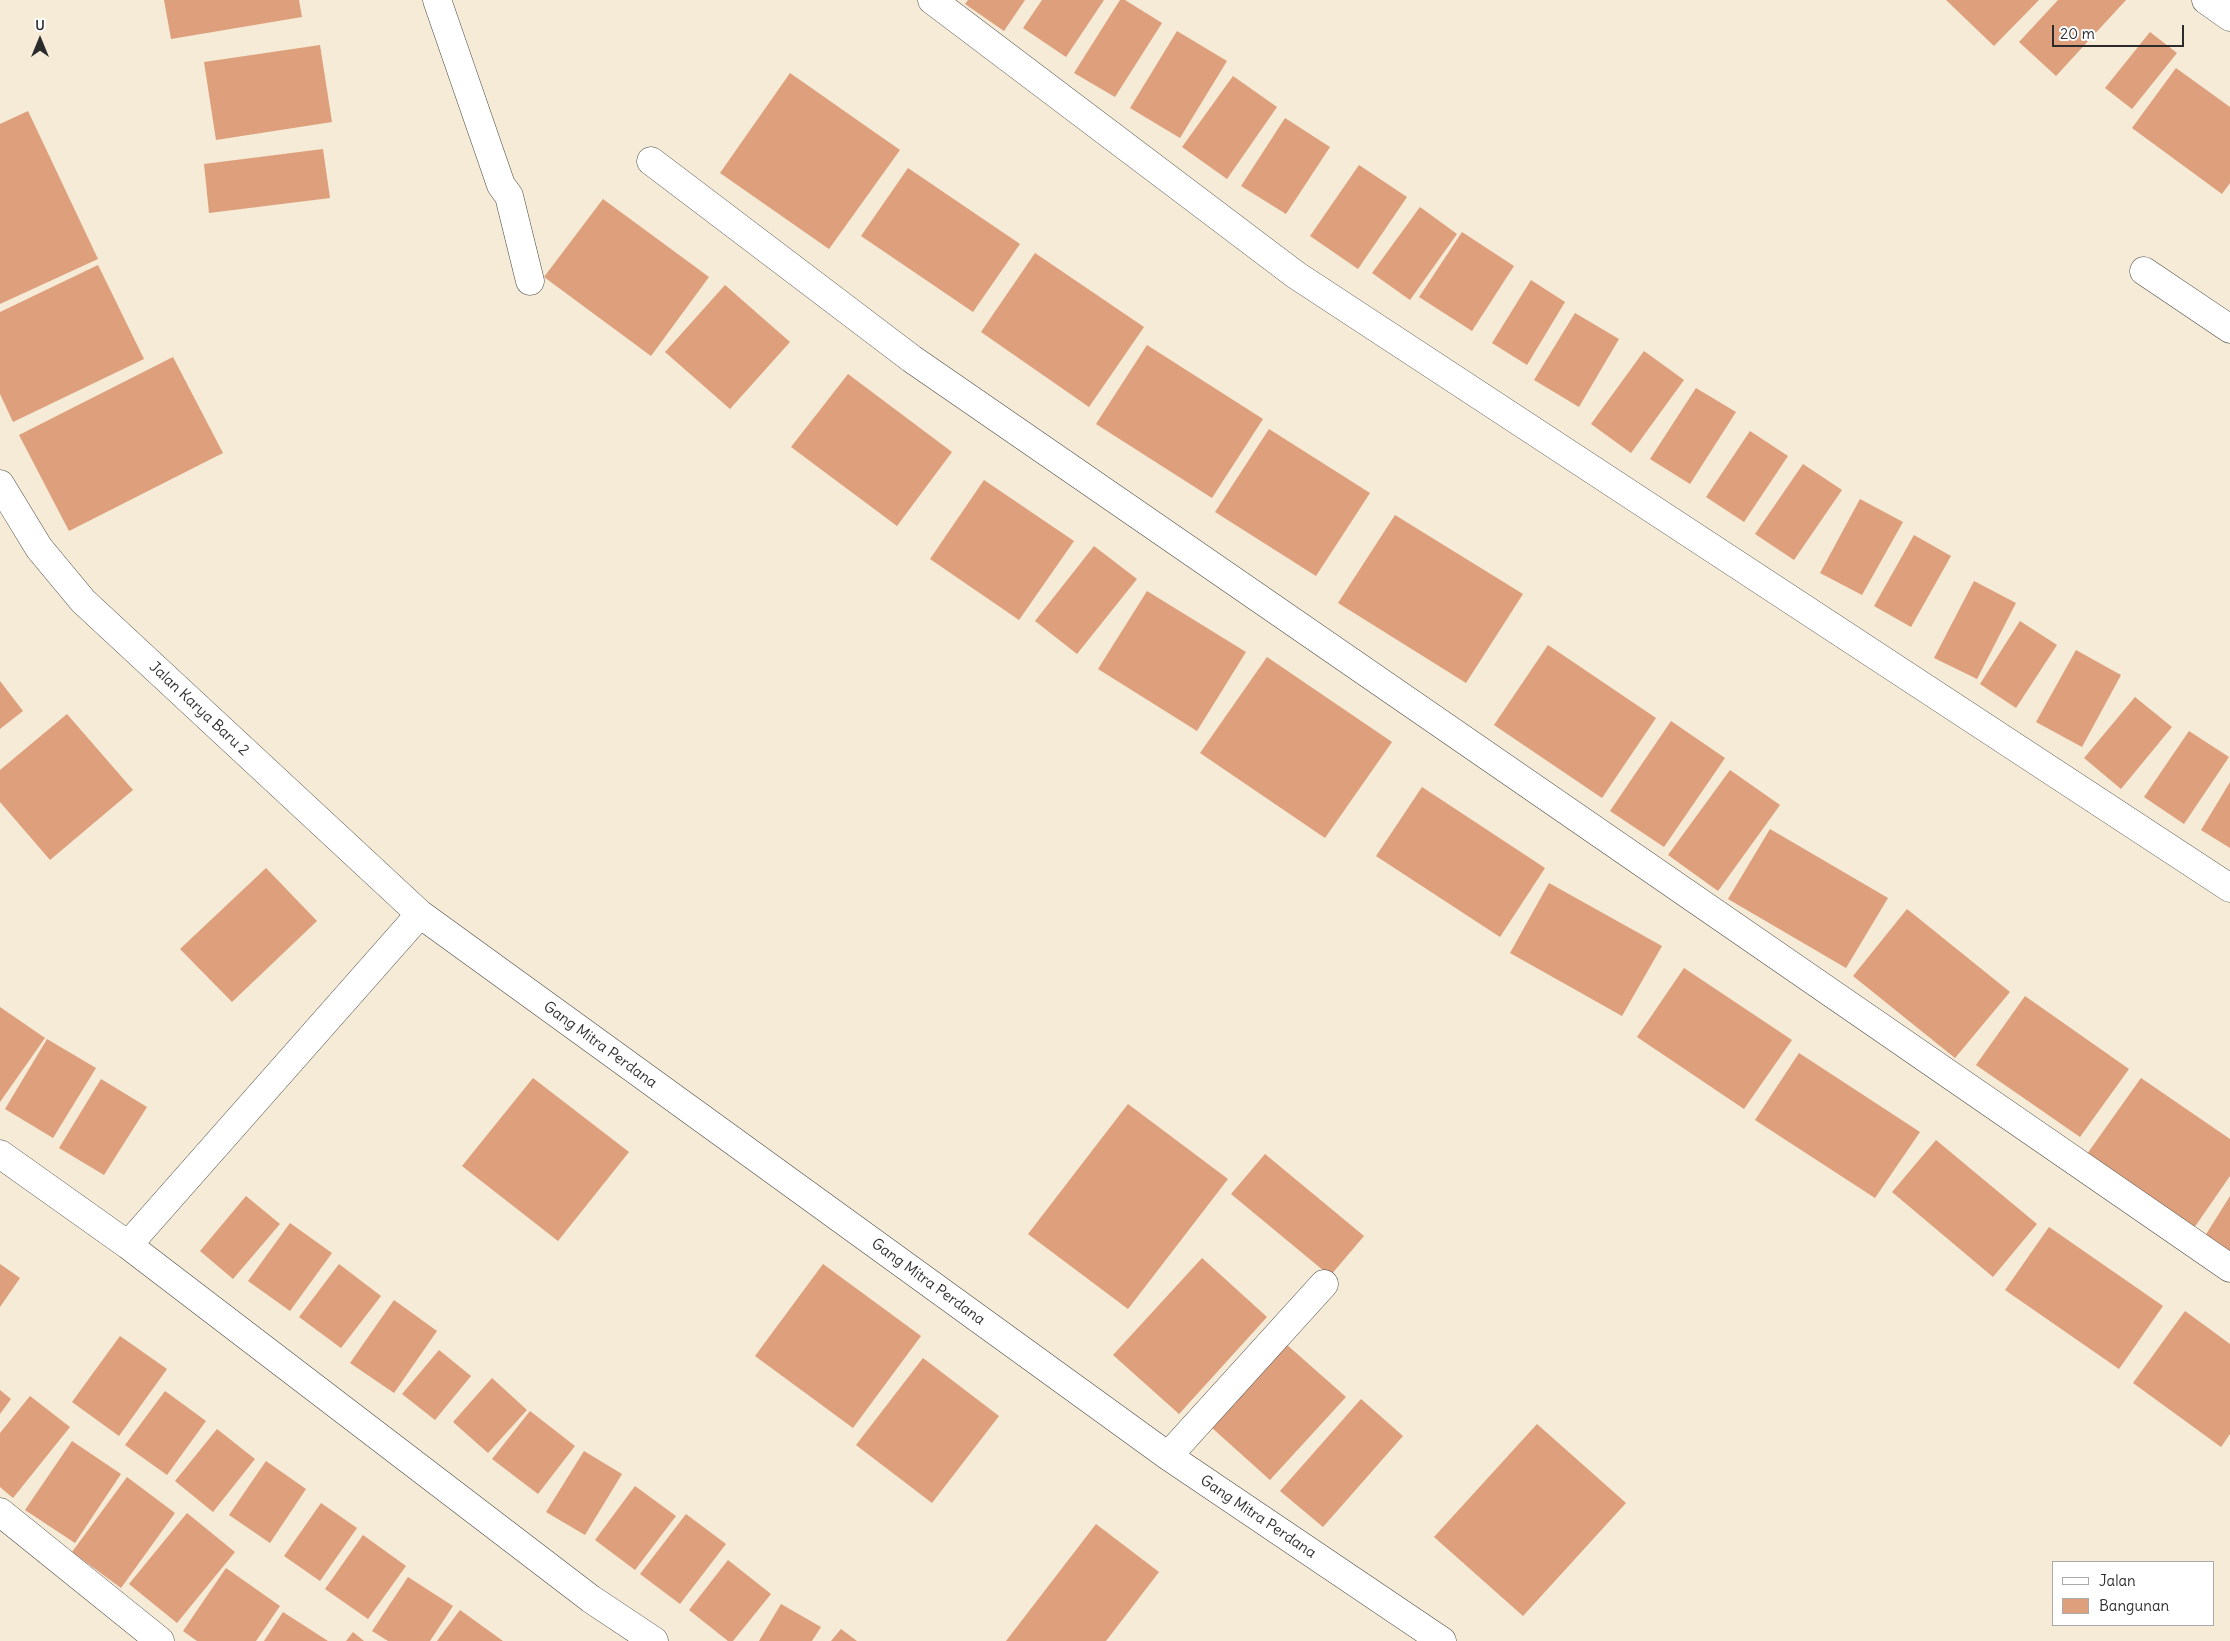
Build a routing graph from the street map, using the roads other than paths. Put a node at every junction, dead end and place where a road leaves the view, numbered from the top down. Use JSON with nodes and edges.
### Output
{"nodes":[{"id":1,"x":437,"y":0,"type":"edge"},
{"id":2,"x":932,"y":0,"type":"edge"},
{"id":3,"x":2206,"y":0,"type":"edge"},
{"id":4,"x":2230,"y":17,"type":"edge"},
{"id":5,"x":651,"y":161,"type":"dead end"},
{"id":6,"x":2144,"y":271,"type":"dead end"},
{"id":7,"x":530,"y":281,"type":"dead end"},
{"id":8,"x":2230,"y":329,"type":"edge"},
{"id":9,"x":0,"y":484,"type":"edge"},
{"id":10,"x":2230,"y":888,"type":"edge"},
{"id":11,"x":420,"y":914,"type":"junction"},
{"id":12,"x":0,"y":1154,"type":"edge"},
{"id":13,"x":128,"y":1245,"type":"junction"},
{"id":14,"x":2230,"y":1268,"type":"edge"},
{"id":15,"x":1324,"y":1284,"type":"dead end"},
{"id":16,"x":1168,"y":1456,"type":"junction"},
{"id":17,"x":0,"y":1512,"type":"edge"},
{"id":18,"x":160,"y":1641,"type":"edge"},
{"id":19,"x":654,"y":1641,"type":"edge"},
{"id":20,"x":1442,"y":1641,"type":"edge"}],
"edges":[{"from":1,"to":7,"type":"street"},
{"from":2,"to":10,"type":"street"},
{"from":3,"to":4,"type":"street"},
{"from":5,"to":14,"type":"street"},
{"from":6,"to":8,"type":"street"},
{"from":9,"to":11,"type":"street","name":"Jalan Karya Baru 2"},
{"from":11,"to":13,"type":"street"},
{"from":11,"to":16,"type":"street","name":"Gang Mitra Perdana"},
{"from":12,"to":13,"type":"street"},
{"from":13,"to":19,"type":"street"},
{"from":15,"to":16,"type":"street"},
{"from":16,"to":20,"type":"street","name":"Gang Mitra Perdana"},
{"from":17,"to":18,"type":"street"}]}
